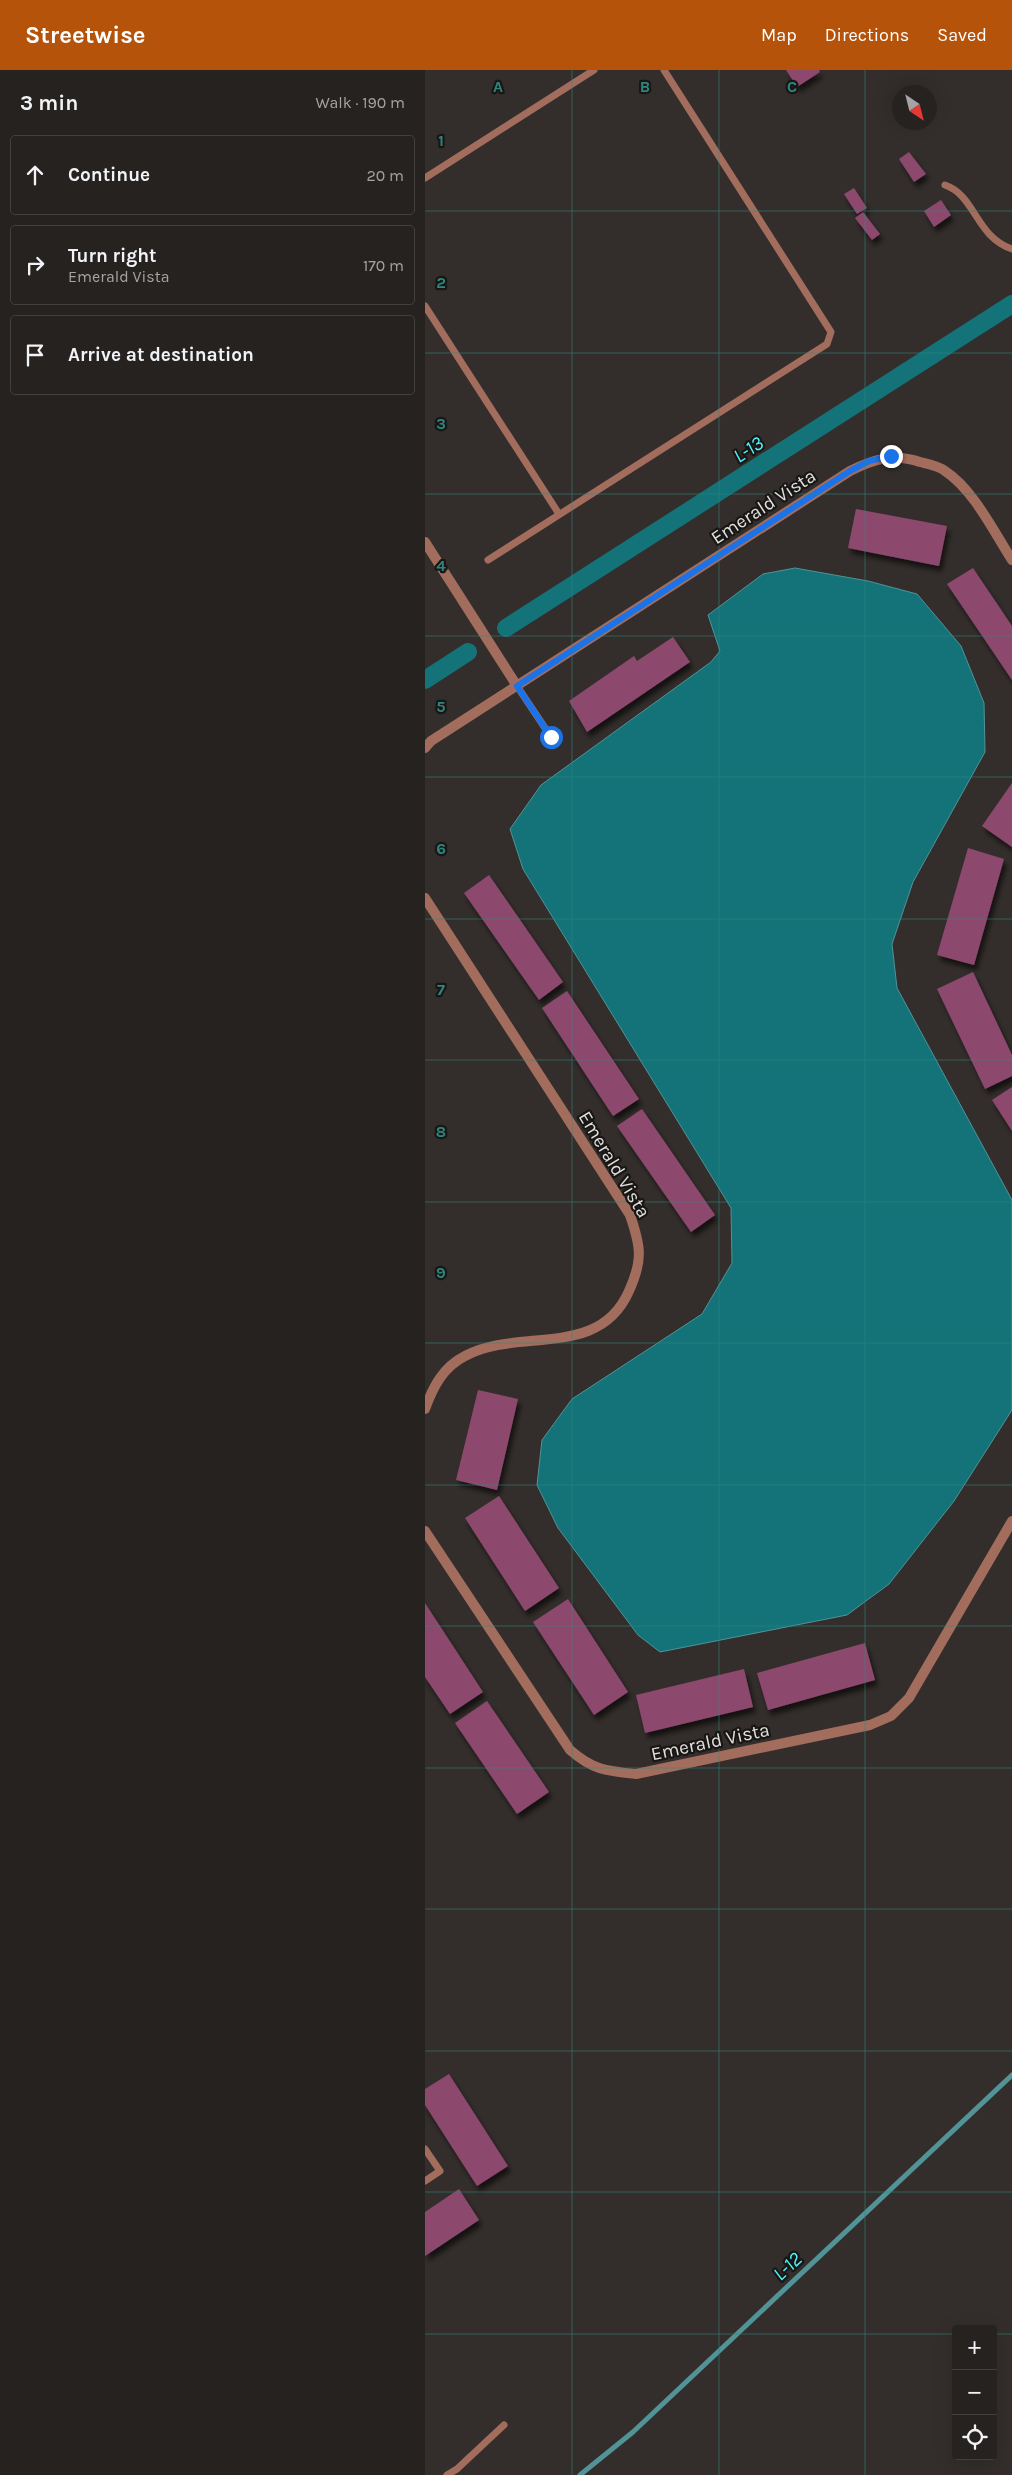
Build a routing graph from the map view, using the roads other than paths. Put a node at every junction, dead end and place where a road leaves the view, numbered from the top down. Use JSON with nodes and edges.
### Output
{"nodes":[{"id":1,"x":594,"y":70,"type":"edge"},
{"id":2,"x":664,"y":70,"type":"edge"},
{"id":3,"x":425,"y":178,"type":"edge"},
{"id":4,"x":945,"y":185,"type":"dead end"},
{"id":5,"x":1012,"y":249,"type":"edge"},
{"id":6,"x":425,"y":306,"type":"edge"},
{"id":7,"x":559,"y":514,"type":"junction"},
{"id":8,"x":425,"y":542,"type":"edge"},
{"id":9,"x":488,"y":560,"type":"dead end"},
{"id":10,"x":1012,"y":560,"type":"edge"},
{"id":11,"x":517,"y":686,"type":"junction"},
{"id":12,"x":551,"y":737,"type":"dead end"},
{"id":13,"x":425,"y":748,"type":"edge"},
{"id":14,"x":425,"y":898,"type":"edge"},
{"id":15,"x":425,"y":1409,"type":"edge"},
{"id":16,"x":1012,"y":1521,"type":"edge"},
{"id":17,"x":425,"y":1532,"type":"edge"},
{"id":18,"x":425,"y":2149,"type":"edge"},
{"id":19,"x":425,"y":2181,"type":"edge"},
{"id":20,"x":504,"y":2424,"type":"dead end"},
{"id":21,"x":447,"y":2475,"type":"edge"}],
"edges":[{"from":1,"to":3,"type":"lane"},
{"from":2,"to":7,"type":"lane"},
{"from":4,"to":5,"type":"lane"},
{"from":6,"to":7,"type":"lane"},
{"from":7,"to":9,"type":"lane"},
{"from":8,"to":11,"type":"street"},
{"from":10,"to":11,"type":"street","name":"Emerald Vista"},
{"from":11,"to":12,"type":"lane"},
{"from":11,"to":13,"type":"street","name":"Emerald Vista"},
{"from":14,"to":15,"type":"street","name":"Emerald Vista"},
{"from":16,"to":17,"type":"street","name":"Emerald Vista"},
{"from":18,"to":19,"type":"lane"},
{"from":20,"to":21,"type":"lane"}]}
